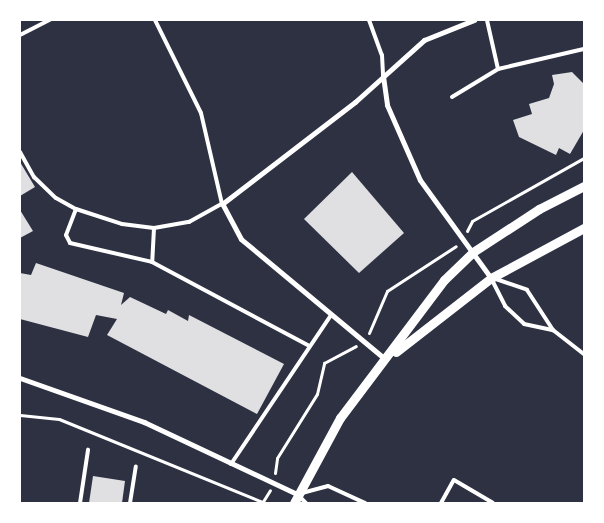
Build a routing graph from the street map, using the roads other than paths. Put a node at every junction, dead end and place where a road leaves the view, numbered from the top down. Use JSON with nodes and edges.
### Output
{"nodes":[{"id":1,"x":50,"y":20,"type":"edge"},
{"id":2,"x":155,"y":20,"type":"edge"},
{"id":3,"x":369,"y":20,"type":"edge"},
{"id":4,"x":474,"y":20,"type":"edge"},
{"id":5,"x":487,"y":20,"type":"edge"},
{"id":6,"x":20,"y":35,"type":"edge"},
{"id":7,"x":584,"y":49,"type":"edge"},
{"id":8,"x":498,"y":69,"type":"junction"},
{"id":9,"x":383,"y":76,"type":"junction"},
{"id":10,"x":452,"y":97,"type":"dead end"},
{"id":11,"x":20,"y":152,"type":"edge"},
{"id":12,"x":584,"y":186,"type":"edge"},
{"id":13,"x":222,"y":204,"type":"junction"},
{"id":14,"x":76,"y":209,"type":"junction"},
{"id":15,"x":154,"y":228,"type":"junction"},
{"id":16,"x":584,"y":228,"type":"edge"},
{"id":17,"x":473,"y":252,"type":"junction"},
{"id":18,"x":152,"y":262,"type":"junction"},
{"id":19,"x":490,"y":278,"type":"junction"},
{"id":20,"x":331,"y":315,"type":"junction"},
{"id":21,"x":553,"y":330,"type":"junction"},
{"id":22,"x":309,"y":346,"type":"junction"},
{"id":23,"x":584,"y":354,"type":"edge"},
{"id":24,"x":386,"y":360,"type":"junction"},
{"id":25,"x":20,"y":378,"type":"edge"},
{"id":26,"x":88,"y":450,"type":"dead end"},
{"id":27,"x":231,"y":464,"type":"junction"},
{"id":28,"x":136,"y":466,"type":"dead end"},
{"id":29,"x":295,"y":499,"type":"edge"},
{"id":30,"x":80,"y":503,"type":"edge"},
{"id":31,"x":130,"y":503,"type":"edge"},
{"id":32,"x":306,"y":503,"type":"edge"},
{"id":33,"x":365,"y":503,"type":"edge"},
{"id":34,"x":441,"y":503,"type":"edge"},
{"id":35,"x":493,"y":503,"type":"edge"}],
"edges":[{"from":1,"to":6,"type":"lane"},
{"from":2,"to":13,"type":"lane"},
{"from":3,"to":9,"type":"lane"},
{"from":4,"to":9,"type":"street"},
{"from":5,"to":8,"type":"lane"},
{"from":7,"to":8,"type":"lane"},
{"from":8,"to":10,"type":"lane"},
{"from":9,"to":13,"type":"street"},
{"from":9,"to":17,"type":"street"},
{"from":11,"to":14,"type":"lane"},
{"from":12,"to":17,"type":"street"},
{"from":13,"to":15,"type":"lane"},
{"from":13,"to":20,"type":"street"},
{"from":14,"to":15,"type":"lane"},
{"from":14,"to":18,"type":"lane"},
{"from":15,"to":18,"type":"lane"},
{"from":16,"to":19,"type":"street"},
{"from":17,"to":19,"type":"street"},
{"from":17,"to":24,"type":"street"},
{"from":18,"to":22,"type":"lane"},
{"from":19,"to":21,"type":"lane"},
{"from":19,"to":21,"type":"lane"},
{"from":19,"to":24,"type":"street"},
{"from":20,"to":22,"type":"lane"},
{"from":20,"to":24,"type":"street"},
{"from":21,"to":23,"type":"lane"},
{"from":22,"to":27,"type":"lane"},
{"from":24,"to":29,"type":"street"},
{"from":25,"to":27,"type":"street"},
{"from":26,"to":30,"type":"lane"},
{"from":27,"to":29,"type":"street"},
{"from":28,"to":31,"type":"lane"},
{"from":29,"to":32,"type":"lane"},
{"from":29,"to":33,"type":"lane"},
{"from":34,"to":35,"type":"lane"}]}
